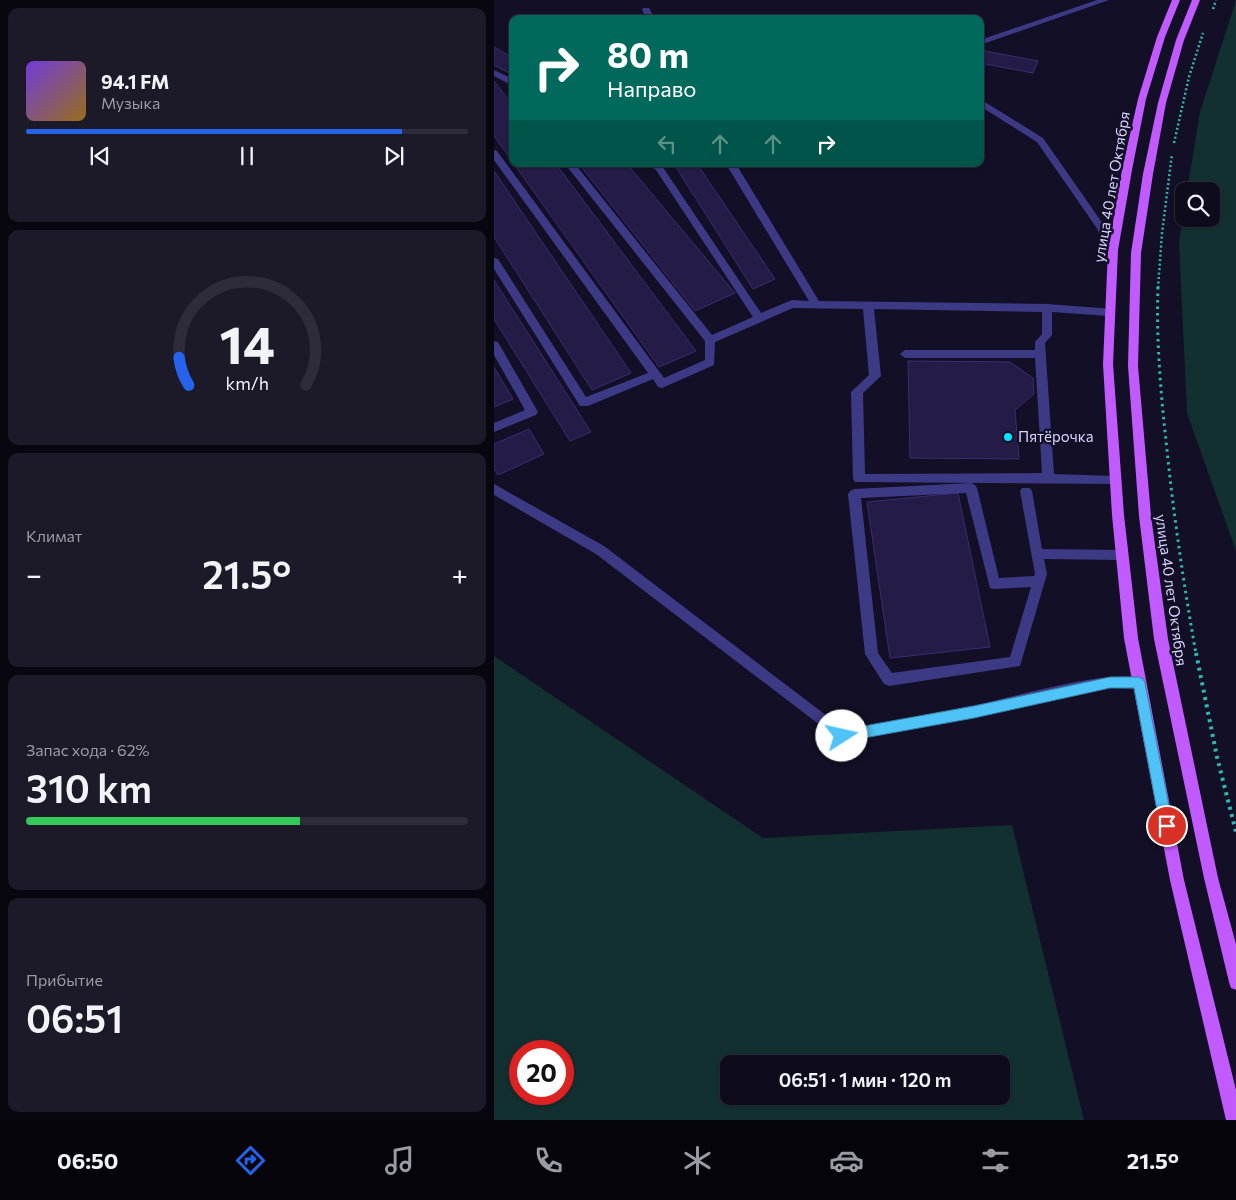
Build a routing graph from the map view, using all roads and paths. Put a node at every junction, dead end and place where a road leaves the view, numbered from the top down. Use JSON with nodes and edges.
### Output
{"nodes":[{"id":1,"x":1105,"y":0,"type":"edge"},
{"id":2,"x":1176,"y":0,"type":"edge"},
{"id":3,"x":1196,"y":0,"type":"edge"},
{"id":4,"x":1216,"y":0,"type":"edge"},
{"id":5,"x":646,"y":10,"type":"dead end"},
{"id":6,"x":649,"y":15,"type":"edge"},
{"id":7,"x":1210,"y":15,"type":"dead end"},
{"id":8,"x":1204,"y":31,"type":"dead end"},
{"id":9,"x":984,"y":42,"type":"edge"},
{"id":10,"x":494,"y":73,"type":"edge"},
{"id":11,"x":509,"y":81,"type":"edge"},
{"id":12,"x":984,"y":105,"type":"edge"},
{"id":13,"x":494,"y":153,"type":"edge"},
{"id":14,"x":572,"y":167,"type":"edge"},
{"id":15,"x":657,"y":167,"type":"edge"},
{"id":16,"x":733,"y":167,"type":"edge"},
{"id":17,"x":1113,"y":250,"type":"junction"},
{"id":18,"x":494,"y":261,"type":"edge"},
{"id":19,"x":816,"y":304,"type":"junction"},
{"id":20,"x":868,"y":305,"type":"junction"},
{"id":21,"x":1047,"y":308,"type":"junction"},
{"id":22,"x":1110,"y":312,"type":"junction"},
{"id":23,"x":759,"y":318,"type":"junction"},
{"id":24,"x":710,"y":340,"type":"junction"},
{"id":25,"x":494,"y":345,"type":"edge"},
{"id":26,"x":905,"y":354,"type":"dead end"},
{"id":27,"x":1041,"y":354,"type":"junction"},
{"id":28,"x":655,"y":374,"type":"junction"},
{"id":29,"x":494,"y":428,"type":"edge"},
{"id":30,"x":1048,"y":478,"type":"junction"},
{"id":31,"x":1115,"y":481,"type":"junction"},
{"id":32,"x":494,"y":489,"type":"edge"},
{"id":33,"x":1026,"y":491,"type":"dead end"},
{"id":34,"x":1038,"y":554,"type":"junction"},
{"id":35,"x":1122,"y":555,"type":"junction"},
{"id":36,"x":1038,"y":581,"type":"junction"},
{"id":37,"x":1139,"y":683,"type":"junction"},
{"id":38,"x":1236,"y":836,"type":"edge"},
{"id":39,"x":1236,"y":982,"type":"edge"},
{"id":40,"x":1234,"y":1120,"type":"edge"}],
"edges":[{"from":1,"to":9,"type":"lane"},
{"from":2,"to":17,"type":"main road","name":"улица 40 лет Октября"},
{"from":3,"to":39,"type":"main road","name":"улица 40 лет Октября"},
{"from":4,"to":7,"type":"path"},
{"from":5,"to":6,"type":"lane"},
{"from":8,"to":38,"type":"path"},
{"from":10,"to":11,"type":"lane"},
{"from":12,"to":17,"type":"lane"},
{"from":13,"to":28,"type":"lane"},
{"from":14,"to":24,"type":"lane"},
{"from":15,"to":23,"type":"lane"},
{"from":16,"to":19,"type":"lane"},
{"from":17,"to":22,"type":"main road","name":"улица 40 лет Октября"},
{"from":18,"to":28,"type":"lane"},
{"from":19,"to":20,"type":"lane"},
{"from":19,"to":23,"type":"lane"},
{"from":20,"to":21,"type":"lane"},
{"from":20,"to":30,"type":"lane"},
{"from":21,"to":22,"type":"lane"},
{"from":21,"to":27,"type":"lane"},
{"from":22,"to":31,"type":"main road","name":"улица 40 лет Октября"},
{"from":23,"to":24,"type":"lane"},
{"from":24,"to":28,"type":"lane"},
{"from":25,"to":29,"type":"lane"},
{"from":26,"to":27,"type":"lane"},
{"from":27,"to":30,"type":"lane"},
{"from":30,"to":31,"type":"lane"},
{"from":31,"to":35,"type":"main road","name":"улица 40 лет Октября"},
{"from":32,"to":37,"type":"lane"},
{"from":33,"to":34,"type":"lane"},
{"from":34,"to":35,"type":"lane"},
{"from":34,"to":36,"type":"lane"},
{"from":35,"to":37,"type":"main road","name":"улица 40 лет Октября"},
{"from":36,"to":36,"type":"lane"},
{"from":37,"to":40,"type":"main road","name":"улица 40 лет Октября"}]}
